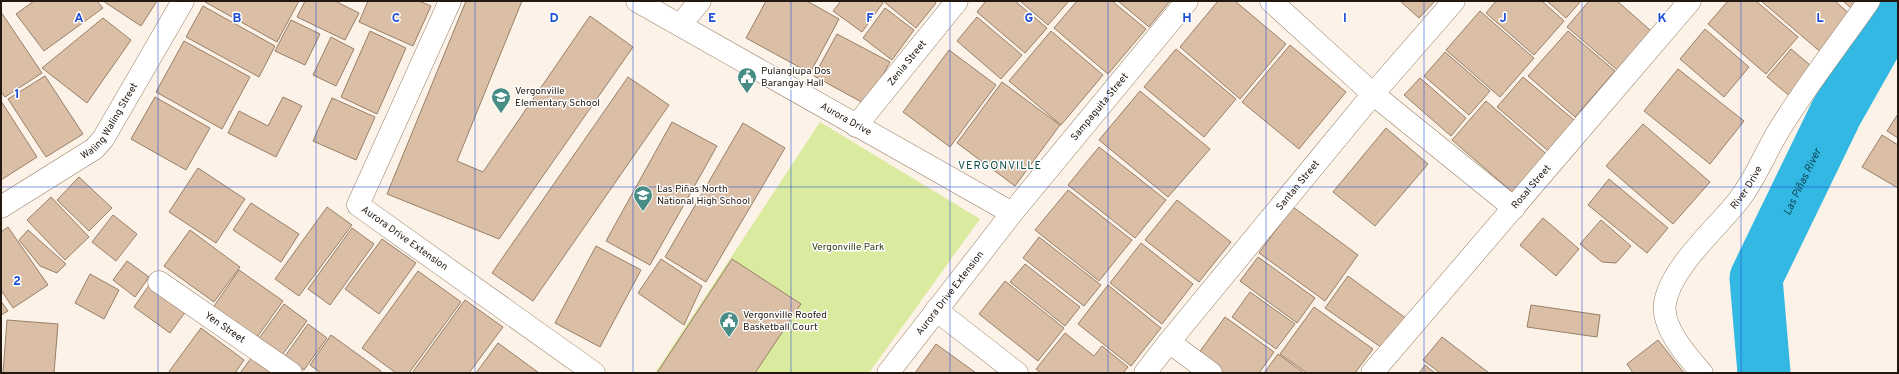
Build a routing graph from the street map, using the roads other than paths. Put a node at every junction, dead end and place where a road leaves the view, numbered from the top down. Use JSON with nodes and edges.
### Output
{"nodes":[{"id":1,"x":183,"y":1,"type":"edge"},
{"id":2,"x":450,"y":1,"type":"edge"},
{"id":3,"x":637,"y":1,"type":"edge"},
{"id":4,"x":700,"y":1,"type":"edge"},
{"id":5,"x":957,"y":1,"type":"edge"},
{"id":6,"x":1188,"y":1,"type":"edge"},
{"id":7,"x":1271,"y":1,"type":"edge"},
{"id":8,"x":1454,"y":1,"type":"edge"},
{"id":9,"x":1690,"y":1,"type":"edge"},
{"id":10,"x":1869,"y":1,"type":"edge"},
{"id":11,"x":680,"y":25,"type":"junction"},
{"id":12,"x":1374,"y":94,"type":"junction"},
{"id":13,"x":856,"y":126,"type":"junction"},
{"id":14,"x":1,"y":207,"type":"edge"},
{"id":15,"x":1514,"y":208,"type":"junction"},
{"id":16,"x":1012,"y":213,"type":"junction"},
{"id":17,"x":159,"y":282,"type":"dead end"},
{"id":18,"x":936,"y":310,"type":"junction"},
{"id":19,"x":1169,"y":342,"type":"junction"},
{"id":20,"x":291,"y":373,"type":"edge"},
{"id":21,"x":594,"y":373,"type":"edge"},
{"id":22,"x":888,"y":373,"type":"edge"},
{"id":23,"x":1017,"y":373,"type":"edge"},
{"id":24,"x":1146,"y":373,"type":"edge"},
{"id":25,"x":1211,"y":373,"type":"edge"},
{"id":26,"x":1372,"y":373,"type":"edge"},
{"id":27,"x":1702,"y":373,"type":"edge"}],
"edges":[{"from":1,"to":14,"type":"street","name":"Waling Waling Street"},
{"from":2,"to":21,"type":"street","name":"Aurora Drive Extension"},
{"from":3,"to":11,"type":"street","name":"Aurora Drive"},
{"from":4,"to":11,"type":"street"},
{"from":5,"to":13,"type":"street","name":"Zenia Street"},
{"from":6,"to":16,"type":"street","name":"Sampaguita Street"},
{"from":7,"to":12,"type":"street"},
{"from":8,"to":12,"type":"street","name":"Santan Street"},
{"from":9,"to":15,"type":"street","name":"Rosal Street"},
{"from":10,"to":27,"type":"street","name":"River Drive"},
{"from":11,"to":13,"type":"street","name":"Aurora Drive"},
{"from":12,"to":15,"type":"street"},
{"from":12,"to":19,"type":"street","name":"Santan Street"},
{"from":13,"to":16,"type":"street","name":"Aurora Drive"},
{"from":15,"to":26,"type":"street","name":"Rosal Street"},
{"from":16,"to":18,"type":"street","name":"Aurora Drive Extension"},
{"from":17,"to":20,"type":"street","name":"Yen Street"},
{"from":18,"to":22,"type":"street","name":"Aurora Drive Extension"},
{"from":18,"to":23,"type":"street"},
{"from":19,"to":24,"type":"street","name":"Santan Street"},
{"from":19,"to":25,"type":"street"}]}
